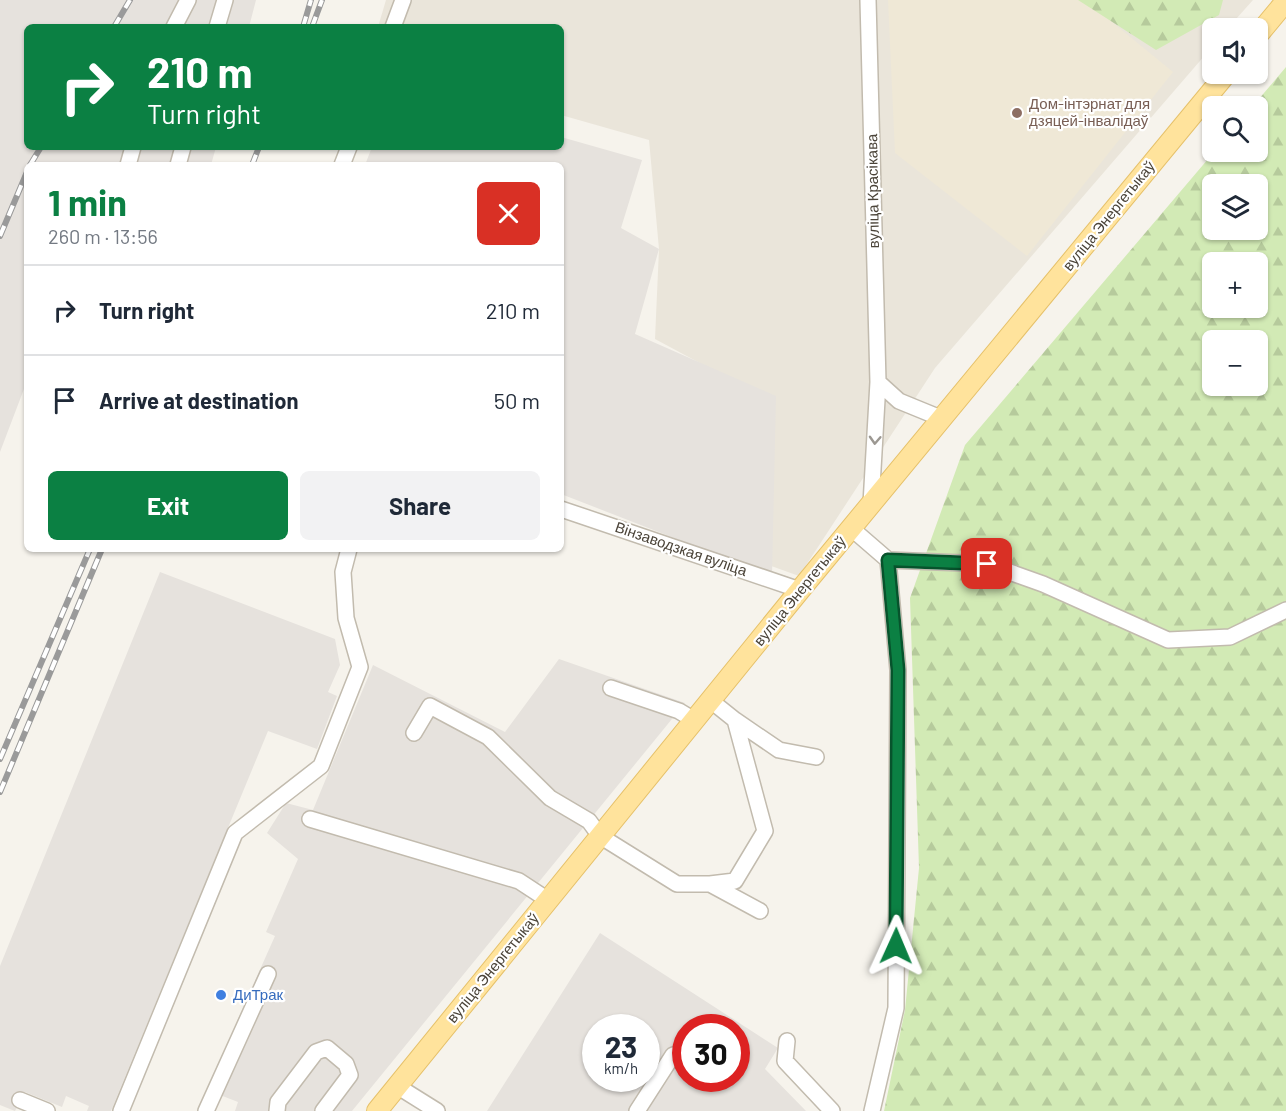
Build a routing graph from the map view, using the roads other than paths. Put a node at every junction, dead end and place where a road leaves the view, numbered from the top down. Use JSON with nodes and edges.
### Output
{"nodes":[{"id":1,"x":188,"y":0,"type":"edge"},
{"id":2,"x":225,"y":0,"type":"edge"},
{"id":3,"x":403,"y":0,"type":"edge"},
{"id":4,"x":868,"y":0,"type":"edge"},
{"id":5,"x":1286,"y":1,"type":"edge"},
{"id":6,"x":1268,"y":23,"type":"edge"},
{"id":7,"x":176,"y":24,"type":"edge"},
{"id":8,"x":218,"y":24,"type":"edge"},
{"id":9,"x":394,"y":24,"type":"edge"},
{"id":10,"x":1218,"y":84,"type":"edge"},
{"id":11,"x":878,"y":382,"type":"junction"},
{"id":12,"x":943,"y":419,"type":"junction"},
{"id":13,"x":871,"y":504,"type":"junction"},
{"id":14,"x":564,"y":510,"type":"edge"},
{"id":15,"x":851,"y":528,"type":"junction"},
{"id":16,"x":348,"y":552,"type":"edge"},
{"id":17,"x":888,"y":560,"type":"junction"},
{"id":18,"x":800,"y":590,"type":"junction"},
{"id":19,"x":1286,"y":610,"type":"edge"},
{"id":20,"x":610,"y":688,"type":"dead end"},
{"id":21,"x":710,"y":700,"type":"junction"},
{"id":22,"x":694,"y":720,"type":"junction"},
{"id":23,"x":735,"y":720,"type":"junction"},
{"id":24,"x":414,"y":734,"type":"dead end"},
{"id":25,"x":816,"y":757,"type":"dead end"},
{"id":26,"x":310,"y":819,"type":"dead end"},
{"id":27,"x":600,"y":836,"type":"junction"},
{"id":28,"x":710,"y":884,"type":"junction"},
{"id":29,"x":548,"y":900,"type":"junction"},
{"id":30,"x":760,"y":911,"type":"dead end"},
{"id":31,"x":268,"y":974,"type":"dead end"},
{"id":32,"x":787,"y":1041,"type":"dead end"},
{"id":33,"x":672,"y":1057,"type":"edge"},
{"id":34,"x":397,"y":1086,"type":"junction"},
{"id":35,"x":20,"y":1100,"type":"dead end"},
{"id":36,"x":430,"y":1109,"type":"edge"},
{"id":37,"x":47,"y":1111,"type":"edge"},
{"id":38,"x":122,"y":1111,"type":"edge"},
{"id":39,"x":206,"y":1111,"type":"edge"},
{"id":40,"x":277,"y":1111,"type":"edge"},
{"id":41,"x":323,"y":1111,"type":"edge"},
{"id":42,"x":377,"y":1111,"type":"edge"},
{"id":43,"x":638,"y":1111,"type":"edge"},
{"id":44,"x":832,"y":1111,"type":"edge"},
{"id":45,"x":872,"y":1111,"type":"edge"}],
"edges":[{"from":1,"to":7,"type":"street"},
{"from":2,"to":8,"type":"street"},
{"from":3,"to":9,"type":"street"},
{"from":4,"to":11,"type":"street","name":"вуліца Красікава"},
{"from":5,"to":6,"type":"main road"},
{"from":10,"to":12,"type":"main road","name":"вуліца Энергетыкаў"},
{"from":11,"to":12,"type":"street"},
{"from":11,"to":13,"type":"street","name":"вуліца Красікава","one_way":true},
{"from":12,"to":13,"type":"main road","name":"вуліца Энергетыкаў"},
{"from":13,"to":15,"type":"main road","name":"вуліца Энергетыкаў"},
{"from":14,"to":18,"type":"street","name":"Вінзаводзкая вуліца"},
{"from":15,"to":17,"type":"street"},
{"from":15,"to":18,"type":"main road","name":"вуліца Энергетыкаў"},
{"from":16,"to":38,"type":"street"},
{"from":17,"to":19,"type":"street"},
{"from":17,"to":45,"type":"street"},
{"from":18,"to":21,"type":"main road","name":"вуліца Энергетыкаў"},
{"from":20,"to":22,"type":"street"},
{"from":21,"to":22,"type":"main road","name":"вуліца Энергетыкаў"},
{"from":21,"to":23,"type":"street"},
{"from":22,"to":27,"type":"main road","name":"вуліца Энергетыкаў"},
{"from":23,"to":25,"type":"street"},
{"from":23,"to":28,"type":"street"},
{"from":24,"to":27,"type":"street"},
{"from":26,"to":29,"type":"street"},
{"from":27,"to":28,"type":"street"},
{"from":27,"to":29,"type":"main road","name":"вуліца Энергетыкаў"},
{"from":28,"to":30,"type":"street"},
{"from":29,"to":34,"type":"main road","name":"вуліца Энергетыкаў"},
{"from":31,"to":39,"type":"street"},
{"from":32,"to":44,"type":"street"},
{"from":33,"to":43,"type":"street"},
{"from":34,"to":36,"type":"street"},
{"from":34,"to":42,"type":"main road","name":"вуліца Энергетыкаў"},
{"from":35,"to":37,"type":"street"},
{"from":40,"to":41,"type":"street"}]}
